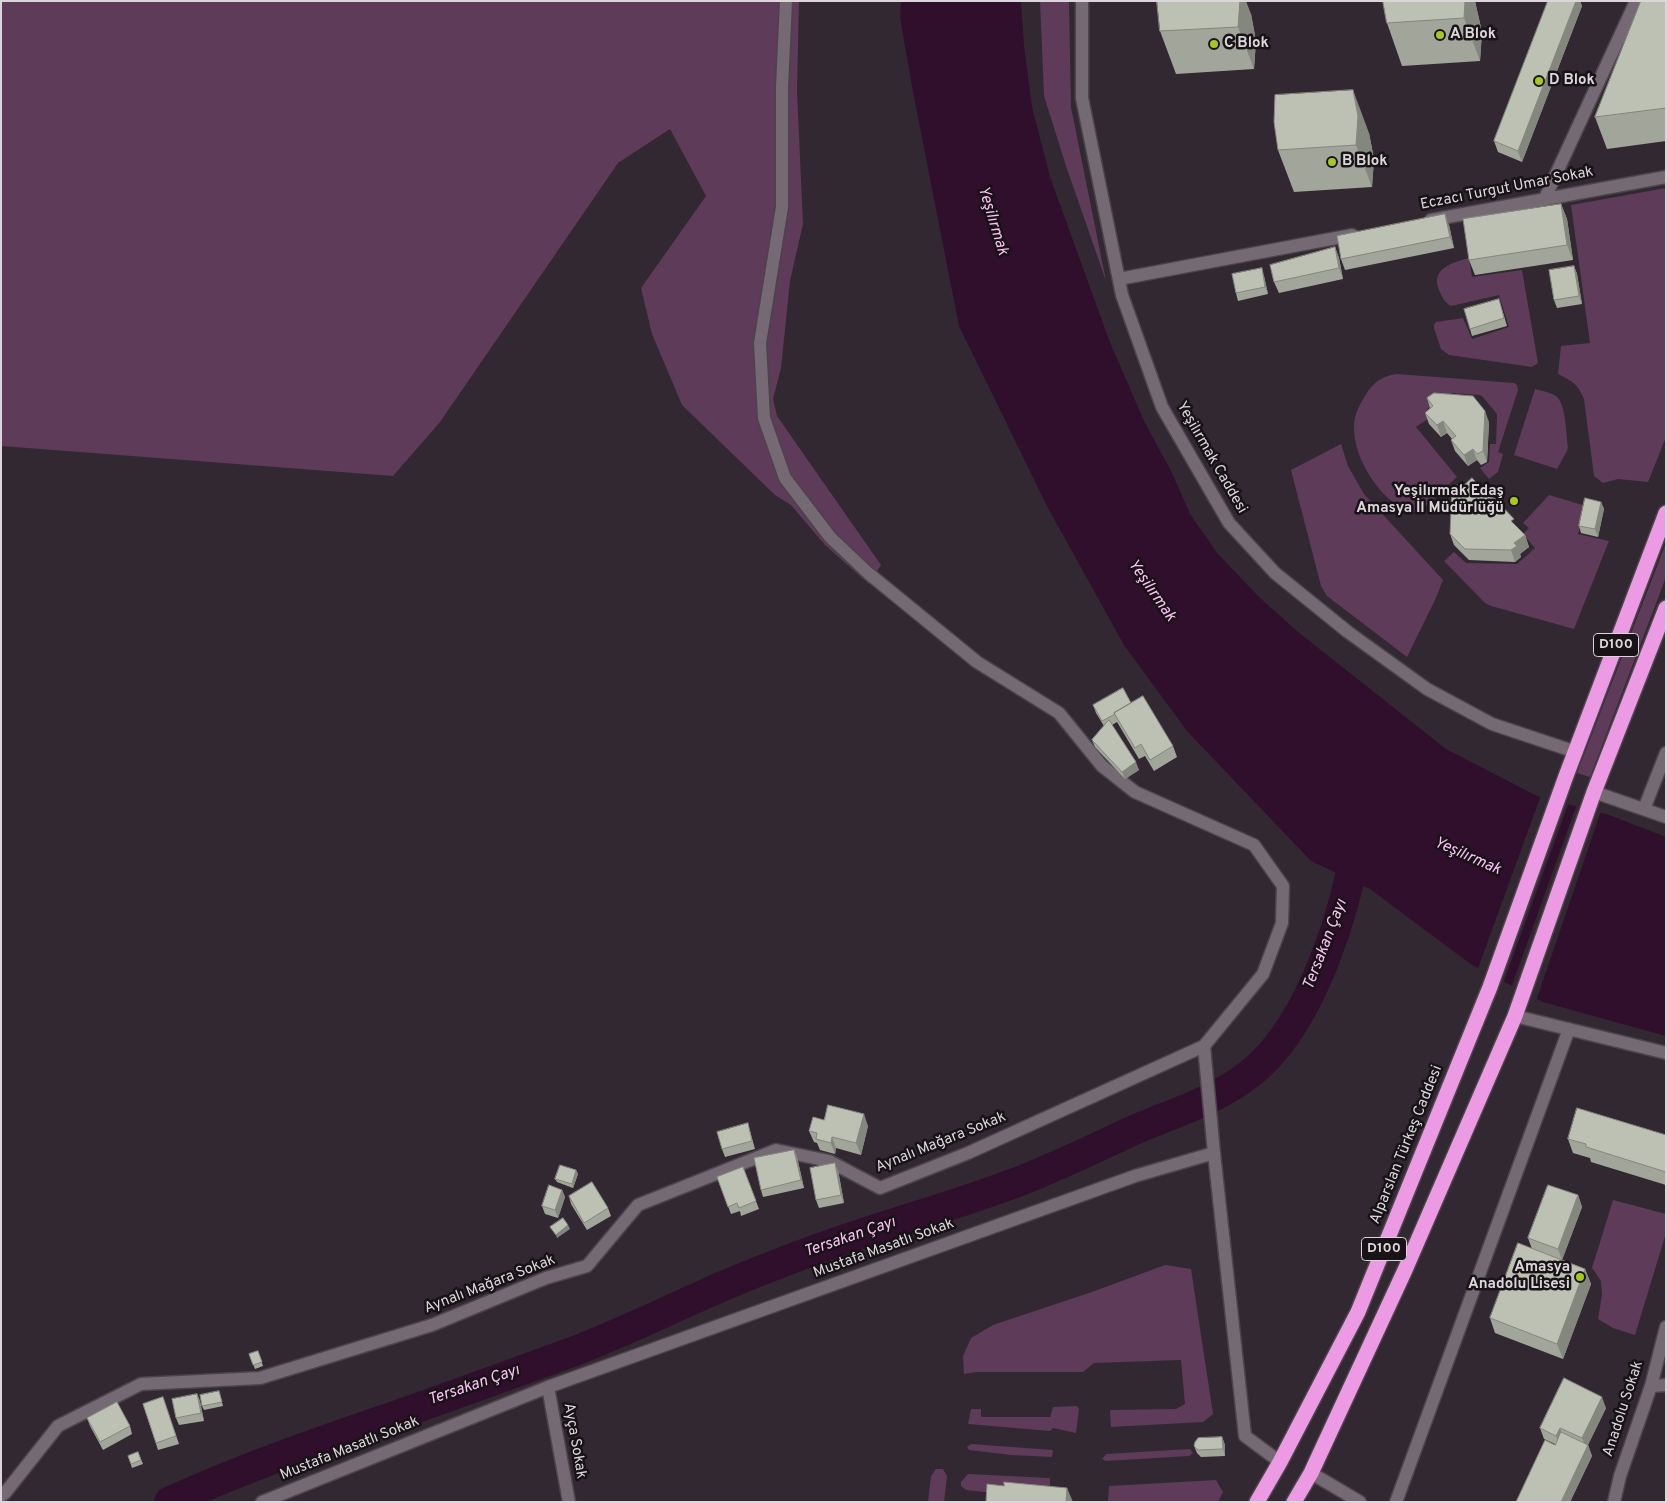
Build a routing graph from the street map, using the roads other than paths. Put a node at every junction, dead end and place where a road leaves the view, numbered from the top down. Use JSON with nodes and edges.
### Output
{"nodes":[{"id":1,"x":786,"y":1,"type":"edge"},
{"id":2,"x":1082,"y":1,"type":"edge"},
{"id":3,"x":1636,"y":1,"type":"edge"},
{"id":4,"x":1666,"y":177,"type":"edge"},
{"id":5,"x":1545,"y":198,"type":"junction"},
{"id":6,"x":1419,"y":222,"type":"edge"},
{"id":7,"x":1361,"y":233,"type":"edge"},
{"id":8,"x":1119,"y":279,"type":"junction"},
{"id":9,"x":1666,"y":513,"type":"edge"},
{"id":10,"x":1666,"y":608,"type":"edge"},
{"id":11,"x":1576,"y":752,"type":"junction"},
{"id":12,"x":1666,"y":753,"type":"edge"},
{"id":13,"x":1592,"y":798,"type":"junction"},
{"id":14,"x":1644,"y":810,"type":"junction"},
{"id":15,"x":1666,"y":817,"type":"edge"},
{"id":16,"x":1515,"y":1016,"type":"junction"},
{"id":17,"x":1569,"y":1029,"type":"junction"},
{"id":18,"x":1204,"y":1046,"type":"junction"},
{"id":19,"x":1666,"y":1053,"type":"edge"},
{"id":20,"x":1214,"y":1153,"type":"junction"},
{"id":21,"x":1666,"y":1326,"type":"edge"},
{"id":22,"x":1666,"y":1385,"type":"edge"},
{"id":23,"x":1651,"y":1386,"type":"junction"},
{"id":24,"x":548,"y":1387,"type":"junction"},
{"id":25,"x":1280,"y":1462,"type":"junction"},
{"id":26,"x":1310,"y":1473,"type":"junction"},
{"id":27,"x":1,"y":1496,"type":"edge"},
{"id":28,"x":264,"y":1501,"type":"edge"},
{"id":29,"x":569,"y":1502,"type":"edge"},
{"id":30,"x":1257,"y":1502,"type":"edge"},
{"id":31,"x":1294,"y":1502,"type":"edge"},
{"id":32,"x":1360,"y":1502,"type":"edge"},
{"id":33,"x":1396,"y":1502,"type":"edge"},
{"id":34,"x":1614,"y":1502,"type":"edge"}],
"edges":[{"from":1,"to":18,"type":"street"},
{"from":2,"to":8,"type":"street","name":"Yeşilırmak Caddesi"},
{"from":3,"to":5,"type":"street"},
{"from":4,"to":5,"type":"street","name":"Eczacı Turgut Umar Sokak"},
{"from":5,"to":6,"type":"street","name":"Eczacı Turgut Umar Sokak"},
{"from":7,"to":8,"type":"street"},
{"from":8,"to":11,"type":"street","name":"Yeşilırmak Caddesi"},
{"from":9,"to":11,"type":"highway","number":"D100"},
{"from":10,"to":13,"type":"highway","number":"D100"},
{"from":11,"to":25,"type":"highway","name":"Alparslan Türkeş Caddesi","number":"D100"},
{"from":12,"to":14,"type":"street"},
{"from":13,"to":14,"type":"street"},
{"from":13,"to":16,"type":"highway","number":"D100"},
{"from":14,"to":15,"type":"street"},
{"from":16,"to":17,"type":"street"},
{"from":16,"to":26,"type":"highway","number":"D100"},
{"from":17,"to":19,"type":"street"},
{"from":17,"to":33,"type":"street"},
{"from":18,"to":20,"type":"street"},
{"from":18,"to":27,"type":"street","name":"Aynalı Mağara Sokak"},
{"from":20,"to":24,"type":"street","name":"Mustafa Masatlı Sokak"},
{"from":20,"to":25,"type":"street"},
{"from":21,"to":23,"type":"street","name":"Anadolu Sokak"},
{"from":22,"to":23,"type":"street"},
{"from":23,"to":34,"type":"street","name":"Anadolu Sokak"},
{"from":24,"to":28,"type":"street","name":"Mustafa Masatlı Sokak"},
{"from":24,"to":29,"type":"street","name":"Ayça Sokak"},
{"from":25,"to":30,"type":"highway","name":"Alparslan Türkeş Caddesi","number":"D100"},
{"from":26,"to":31,"type":"highway","number":"D100"},
{"from":26,"to":32,"type":"street"}]}
